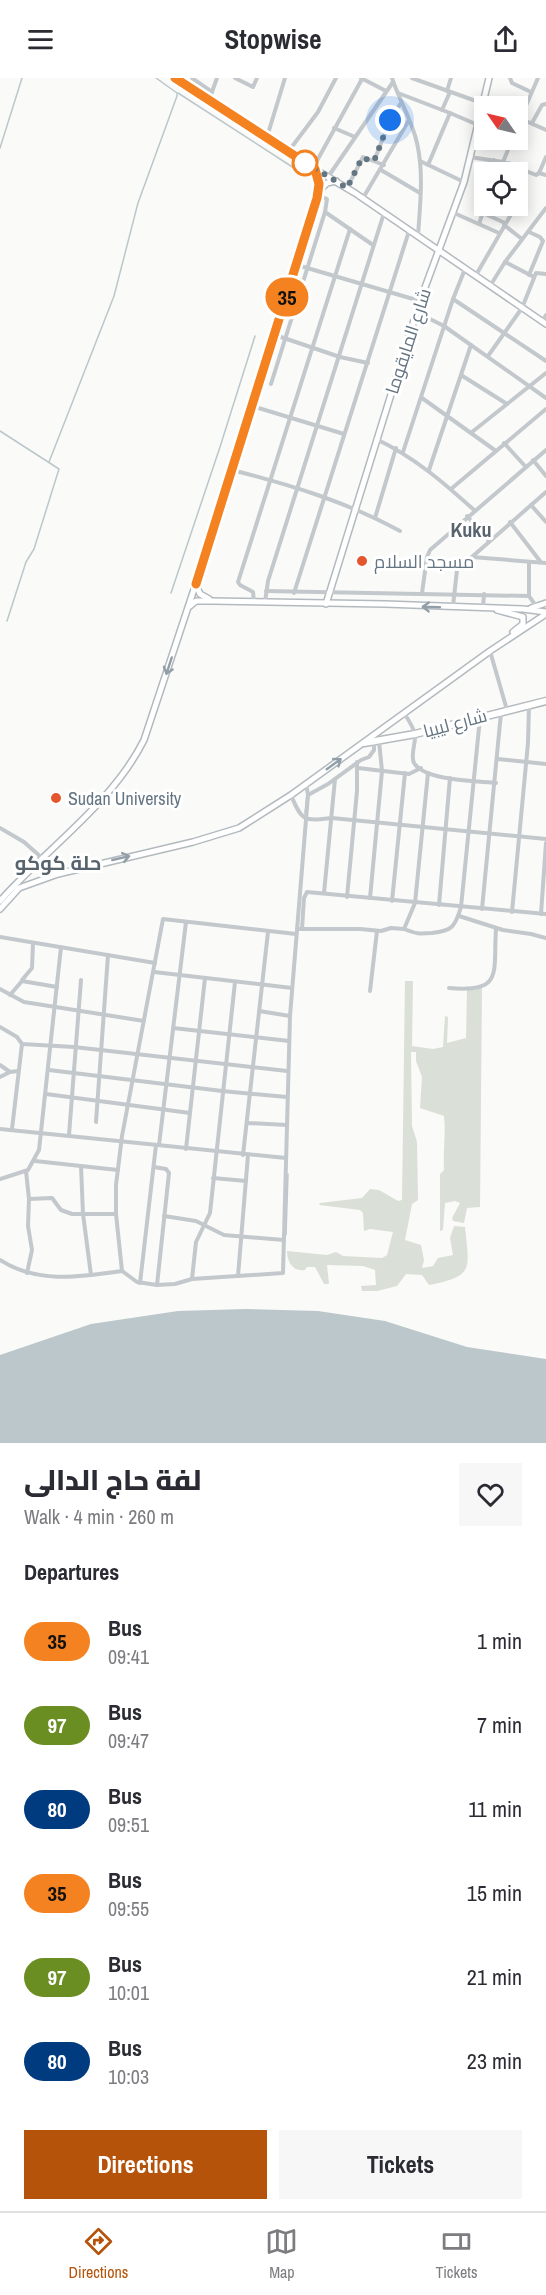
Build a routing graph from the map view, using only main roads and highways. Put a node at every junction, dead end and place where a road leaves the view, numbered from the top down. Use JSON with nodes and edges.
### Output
{"nodes":[{"id":1,"x":546,"y":701,"type":"edge"},
{"id":2,"x":364,"y":743,"type":"road end"}],
"edges":[{"from":1,"to":2,"type":"main road","name":"شارع ليبيا"}]}
